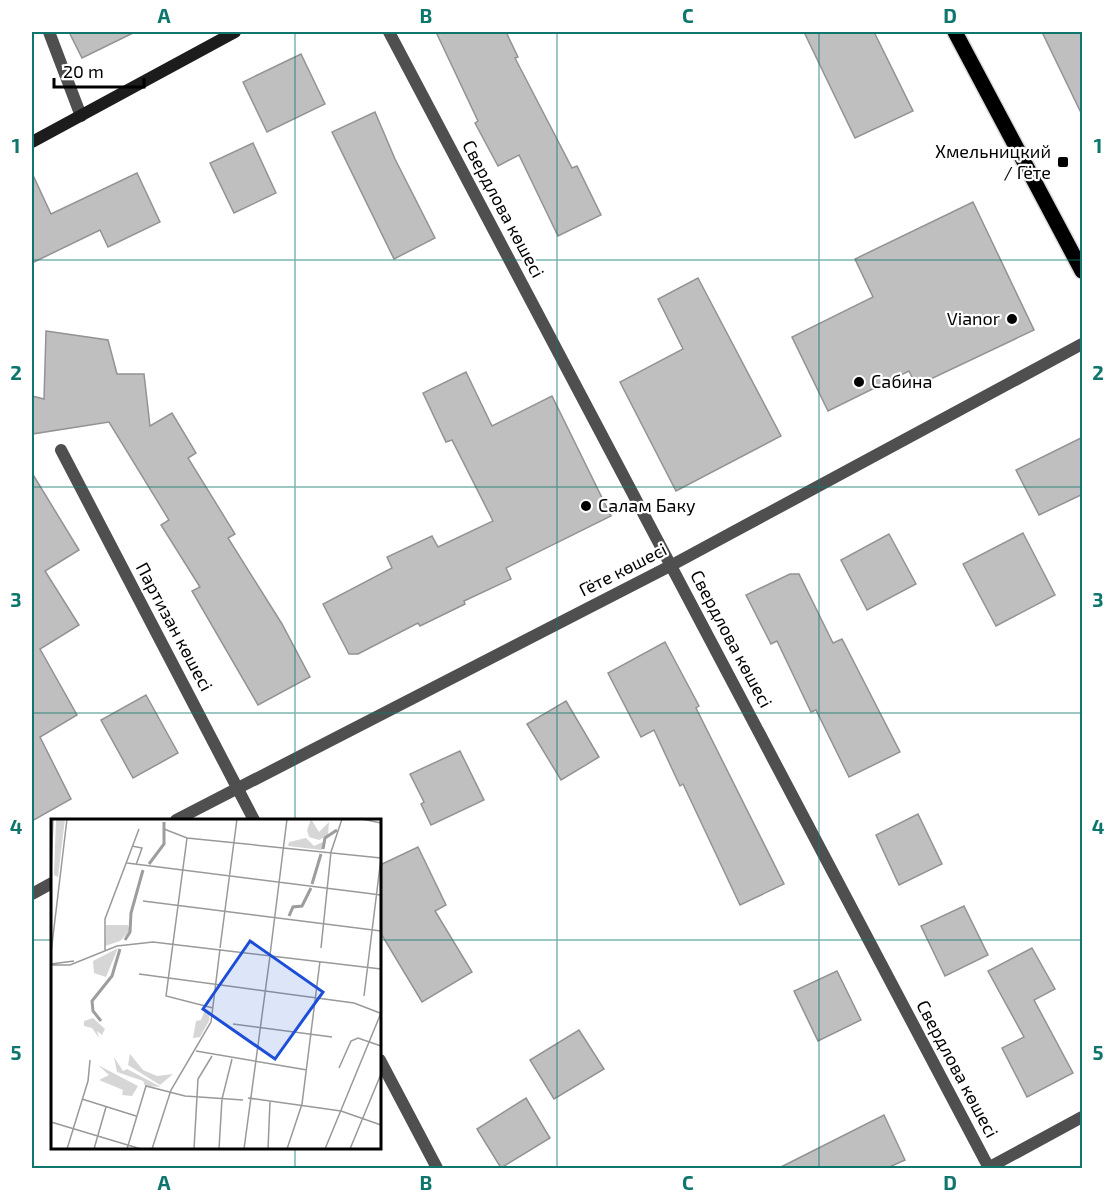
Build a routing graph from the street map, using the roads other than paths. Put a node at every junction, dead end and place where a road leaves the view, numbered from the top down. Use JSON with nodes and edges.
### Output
{"nodes":[{"id":1,"x":49,"y":32,"type":"edge"},
{"id":2,"x":235,"y":32,"type":"edge"},
{"id":3,"x":389,"y":32,"type":"edge"},
{"id":4,"x":955,"y":32,"type":"edge"},
{"id":5,"x":81,"y":116,"type":"junction"},
{"id":6,"x":32,"y":142,"type":"edge"},
{"id":7,"x":1083,"y":271,"type":"edge"},
{"id":8,"x":1083,"y":344,"type":"edge"},
{"id":9,"x":61,"y":450,"type":"dead end"},
{"id":10,"x":672,"y":565,"type":"junction"},
{"id":11,"x":238,"y":789,"type":"junction"},
{"id":12,"x":178,"y":819,"type":"edge"},
{"id":13,"x":254,"y":819,"type":"edge"},
{"id":14,"x":51,"y":884,"type":"edge"},
{"id":15,"x":32,"y":894,"type":"edge"},
{"id":16,"x":381,"y":1061,"type":"edge"},
{"id":17,"x":1083,"y":1117,"type":"edge"},
{"id":18,"x":436,"y":1168,"type":"edge"},
{"id":19,"x":988,"y":1168,"type":"edge"}],
"edges":[{"from":1,"to":5,"type":"street"},
{"from":2,"to":5,"type":"main road"},
{"from":3,"to":10,"type":"street","name":"Свердлова көшесі"},
{"from":4,"to":7,"type":"main road"},
{"from":5,"to":6,"type":"main road"},
{"from":8,"to":10,"type":"street","name":"Гёте көшесі"},
{"from":9,"to":11,"type":"street","name":"Партизан көшесі"},
{"from":10,"to":11,"type":"street","name":"Гёте көшесі"},
{"from":10,"to":19,"type":"street","name":"Свердлова көшесі"},
{"from":11,"to":12,"type":"street","name":"Гёте көшесі"},
{"from":11,"to":13,"type":"street","name":"Партизан көшесі"},
{"from":14,"to":15,"type":"street"},
{"from":16,"to":18,"type":"street"},
{"from":17,"to":19,"type":"street"}]}
